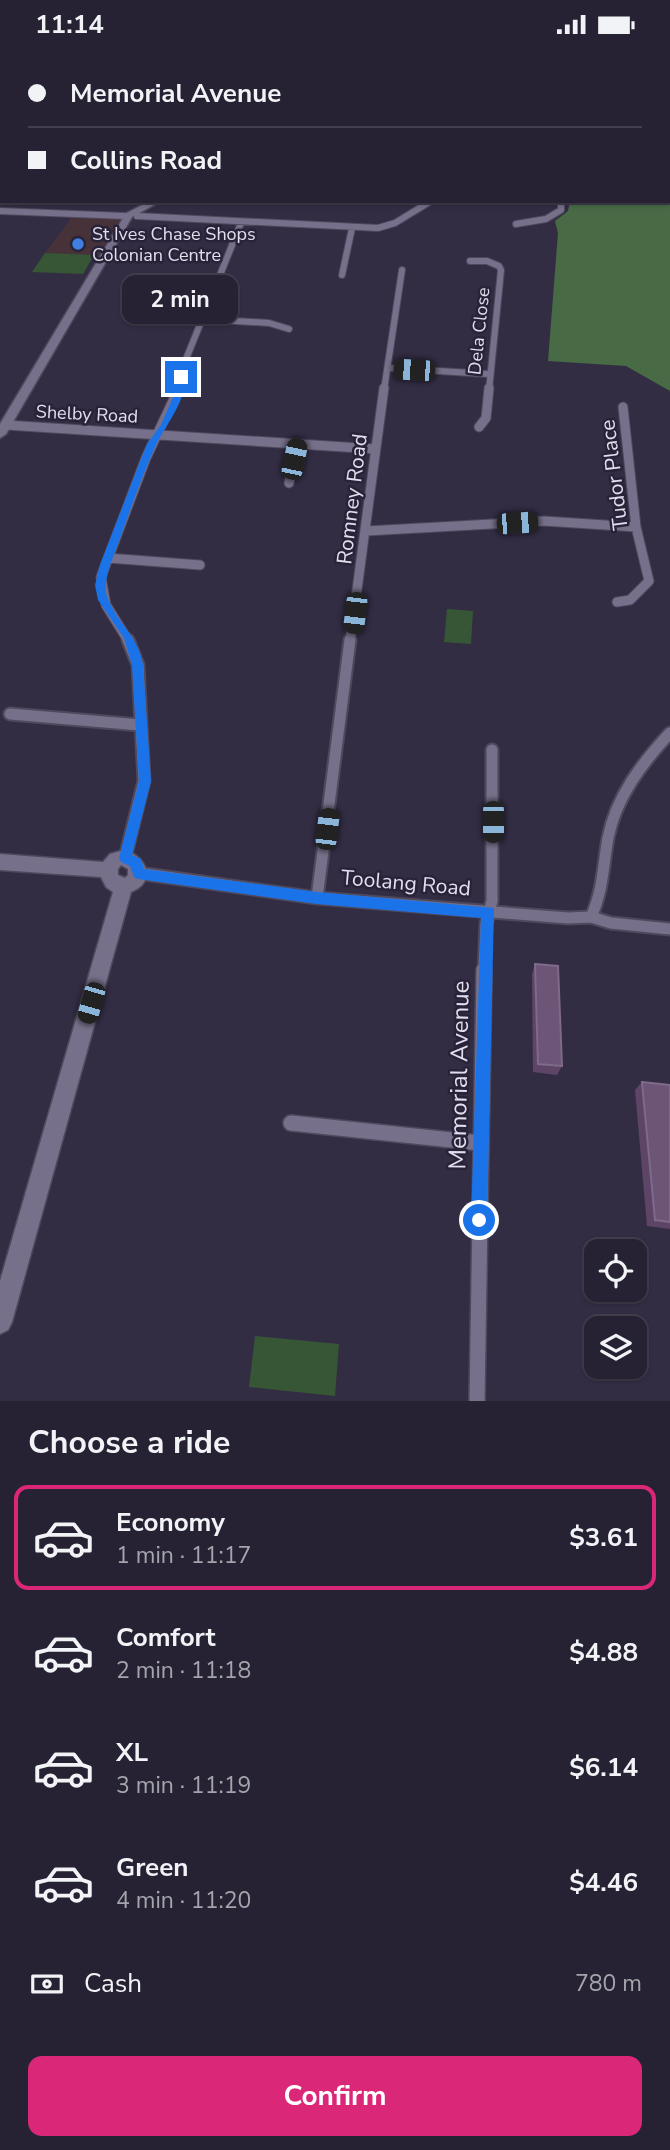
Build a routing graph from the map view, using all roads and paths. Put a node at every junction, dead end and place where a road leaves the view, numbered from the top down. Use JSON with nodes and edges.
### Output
{"nodes":[{"id":1,"x":153,"y":203,"type":"edge"},
{"id":2,"x":427,"y":203,"type":"edge"},
{"id":3,"x":561,"y":203,"type":"edge"},
{"id":4,"x":0,"y":211,"type":"edge"},
{"id":5,"x":131,"y":216,"type":"junction"},
{"id":6,"x":241,"y":223,"type":"junction"},
{"id":7,"x":516,"y":224,"type":"dead end"},
{"id":8,"x":352,"y":229,"type":"junction"},
{"id":9,"x":470,"y":261,"type":"dead end"},
{"id":10,"x":402,"y":270,"type":"dead end"},
{"id":11,"x":342,"y":275,"type":"dead end"},
{"id":12,"x":202,"y":319,"type":"junction"},
{"id":13,"x":289,"y":329,"type":"dead end"},
{"id":14,"x":389,"y":368,"type":"junction"},
{"id":15,"x":488,"y":374,"type":"junction"},
{"id":16,"x":624,"y":407,"type":"dead end"},
{"id":17,"x":479,"y":427,"type":"dead end"},
{"id":18,"x":3,"y":430,"type":"edge"},
{"id":19,"x":159,"y":434,"type":"junction"},
{"id":20,"x":297,"y":444,"type":"junction"},
{"id":21,"x":375,"y":449,"type":"junction"},
{"id":22,"x":289,"y":483,"type":"dead end"},
{"id":23,"x":636,"y":527,"type":"junction"},
{"id":24,"x":366,"y":531,"type":"junction"},
{"id":25,"x":108,"y":558,"type":"junction"},
{"id":26,"x":200,"y":565,"type":"dead end"},
{"id":27,"x":617,"y":603,"type":"dead end"},
{"id":28,"x":10,"y":715,"type":"dead end"},
{"id":29,"x":140,"y":725,"type":"junction"},
{"id":30,"x":670,"y":733,"type":"edge"},
{"id":31,"x":492,"y":750,"type":"dead end"},
{"id":32,"x":125,"y":858,"type":"joint"},
{"id":33,"x":0,"y":862,"type":"edge"},
{"id":34,"x":123,"y":876,"type":"junction"},
{"id":35,"x":317,"y":898,"type":"junction"},
{"id":36,"x":489,"y":913,"type":"junction"},
{"id":37,"x":591,"y":917,"type":"junction"},
{"id":38,"x":670,"y":929,"type":"edge"},
{"id":39,"x":290,"y":1123,"type":"dead end"},
{"id":40,"x":480,"y":1143,"type":"junction"},
{"id":41,"x":0,"y":1322,"type":"edge"},
{"id":42,"x":477,"y":1401,"type":"edge"}],
"edges":[{"from":1,"to":5,"type":"street"},
{"from":2,"to":8,"type":"street"},
{"from":3,"to":7,"type":"street"},
{"from":4,"to":5,"type":"street"},
{"from":5,"to":6,"type":"street"},
{"from":5,"to":18,"type":"street"},
{"from":6,"to":8,"type":"street"},
{"from":6,"to":12,"type":"street"},
{"from":8,"to":11,"type":"street"},
{"from":9,"to":15,"type":"street","name":"Dela Close"},
{"from":10,"to":14,"type":"street","name":"Romney Road"},
{"from":12,"to":13,"type":"street"},
{"from":12,"to":19,"type":"street"},
{"from":14,"to":15,"type":"street"},
{"from":14,"to":21,"type":"street","name":"Romney Road"},
{"from":15,"to":17,"type":"street","name":"Dela Close"},
{"from":16,"to":23,"type":"street","name":"Tudor Place"},
{"from":18,"to":19,"type":"street","name":"Shelby Road"},
{"from":19,"to":20,"type":"street","name":"Shelby Road"},
{"from":19,"to":25,"type":"street"},
{"from":20,"to":21,"type":"street","name":"Shelby Road"},
{"from":20,"to":22,"type":"street"},
{"from":21,"to":24,"type":"street","name":"Romney Road"},
{"from":23,"to":24,"type":"street"},
{"from":23,"to":27,"type":"street","name":"Tudor Place"},
{"from":24,"to":35,"type":"street","name":"Romney Road"},
{"from":25,"to":26,"type":"street"},
{"from":25,"to":29,"type":"street"},
{"from":28,"to":29,"type":"street"},
{"from":29,"to":32,"type":"street"},
{"from":30,"to":37,"type":"street"},
{"from":31,"to":36,"type":"street","name":"Memorial Avenue"},
{"from":32,"to":34,"type":"street"},
{"from":33,"to":34,"type":"street","name":"Toolang Road"},
{"from":34,"to":35,"type":"street","name":"Toolang Road"},
{"from":34,"to":41,"type":"street"},
{"from":35,"to":36,"type":"street","name":"Toolang Road"},
{"from":36,"to":37,"type":"street","name":"Toolang Road"},
{"from":36,"to":40,"type":"street","name":"Memorial Avenue"},
{"from":37,"to":38,"type":"street","name":"Toolang Road"},
{"from":39,"to":40,"type":"street"},
{"from":40,"to":42,"type":"street","name":"Memorial Avenue"}]}
